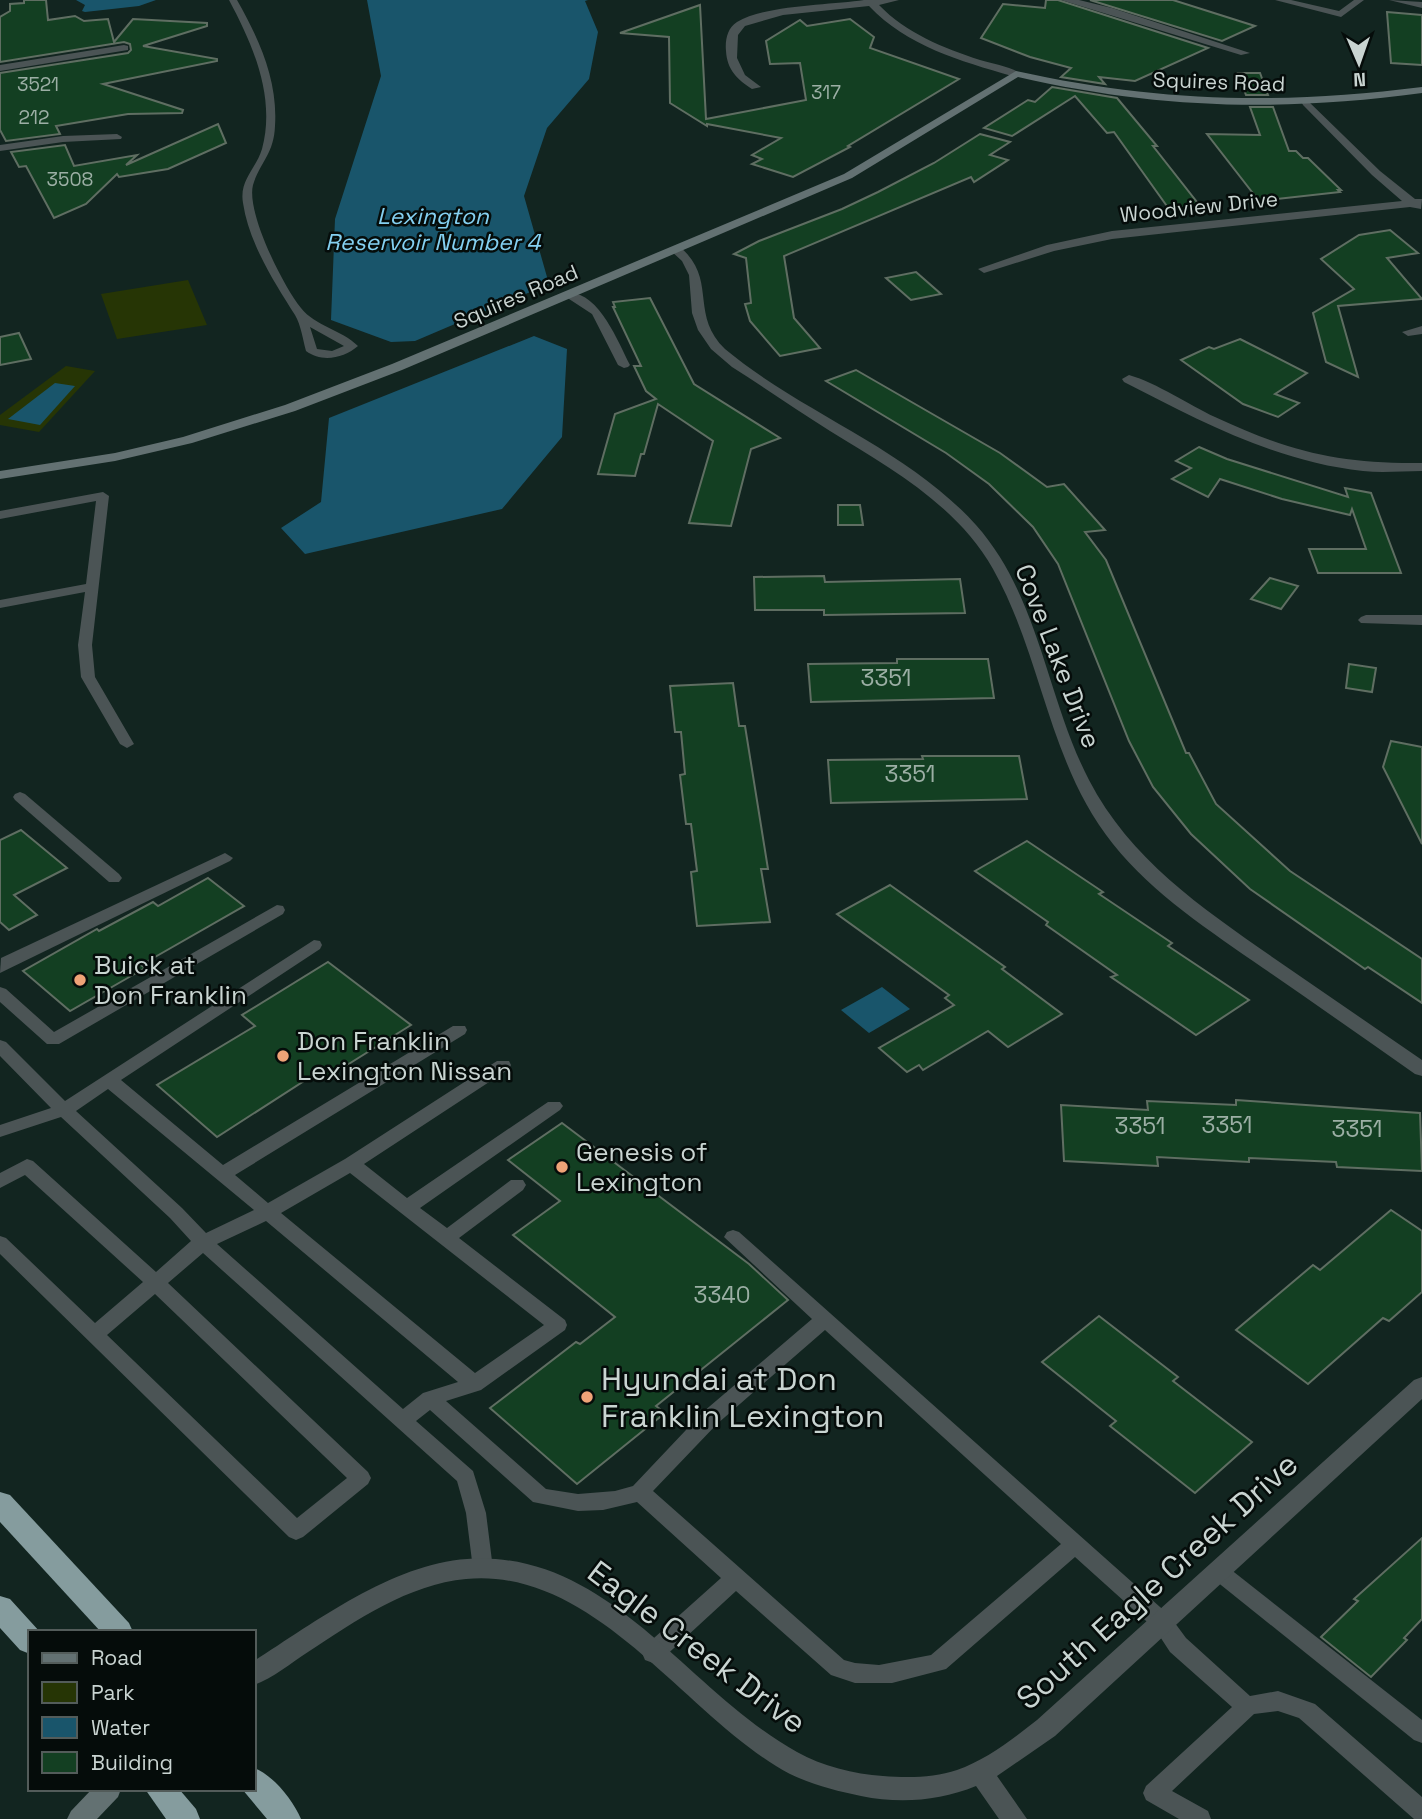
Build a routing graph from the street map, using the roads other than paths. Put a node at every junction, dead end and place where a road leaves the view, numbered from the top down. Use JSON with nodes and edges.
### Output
{"nodes":[{"id":1,"x":233,"y":0,"type":"edge"},
{"id":2,"x":894,"y":0,"type":"edge"},
{"id":3,"x":1066,"y":0,"type":"edge"},
{"id":4,"x":1279,"y":0,"type":"edge"},
{"id":5,"x":1360,"y":0,"type":"edge"},
{"id":6,"x":1393,"y":0,"type":"edge"},
{"id":7,"x":870,"y":1,"type":"edge"},
{"id":8,"x":1422,"y":5,"type":"edge"},
{"id":9,"x":124,"y":48,"type":"dead end"},
{"id":10,"x":1245,"y":54,"type":"dead end"},
{"id":11,"x":0,"y":68,"type":"edge"},
{"id":12,"x":1016,"y":74,"type":"junction"},
{"id":13,"x":757,"y":87,"type":"dead end"},
{"id":14,"x":1422,"y":90,"type":"edge"},
{"id":15,"x":1307,"y":103,"type":"junction"},
{"id":16,"x":117,"y":137,"type":"dead end"},
{"id":17,"x":0,"y":148,"type":"edge"},
{"id":18,"x":1419,"y":206,"type":"edge"},
{"id":19,"x":676,"y":250,"type":"junction"},
{"id":20,"x":984,"y":269,"type":"dead end"},
{"id":21,"x":570,"y":295,"type":"junction"},
{"id":22,"x":301,"y":314,"type":"dead end"},
{"id":23,"x":1422,"y":330,"type":"edge"},
{"id":24,"x":1408,"y":332,"type":"dead end"},
{"id":25,"x":624,"y":365,"type":"dead end"},
{"id":26,"x":1129,"y":379,"type":"dead end"},
{"id":27,"x":1422,"y":467,"type":"edge"},
{"id":28,"x":0,"y":475,"type":"edge"},
{"id":29,"x":0,"y":515,"type":"edge"},
{"id":30,"x":92,"y":587,"type":"junction"},
{"id":31,"x":0,"y":604,"type":"edge"},
{"id":32,"x":1422,"y":620,"type":"edge"},
{"id":33,"x":1366,"y":621,"type":"dead end"},
{"id":34,"x":127,"y":744,"type":"dead end"},
{"id":35,"x":20,"y":797,"type":"dead end"},
{"id":36,"x":225,"y":858,"type":"dead end"},
{"id":37,"x":114,"y":878,"type":"dead end"},
{"id":38,"x":277,"y":909,"type":"dead end"},
{"id":39,"x":314,"y":944,"type":"dead end"},
{"id":40,"x":0,"y":968,"type":"edge"},
{"id":41,"x":0,"y":993,"type":"edge"},
{"id":42,"x":459,"y":1030,"type":"dead end"},
{"id":43,"x":0,"y":1046,"type":"edge"},
{"id":44,"x":503,"y":1065,"type":"dead end"},
{"id":45,"x":1422,"y":1069,"type":"edge"},
{"id":46,"x":108,"y":1080,"type":"junction"},
{"id":47,"x":554,"y":1105,"type":"dead end"},
{"id":48,"x":64,"y":1110,"type":"junction"},
{"id":49,"x":0,"y":1131,"type":"edge"},
{"id":50,"x":351,"y":1164,"type":"junction"},
{"id":51,"x":221,"y":1175,"type":"junction"},
{"id":52,"x":0,"y":1181,"type":"edge"},
{"id":53,"x":517,"y":1185,"type":"dead end"},
{"id":54,"x":407,"y":1208,"type":"junction"},
{"id":55,"x":267,"y":1212,"type":"junction"},
{"id":56,"x":733,"y":1237,"type":"dead end"},
{"id":57,"x":447,"y":1238,"type":"junction"},
{"id":58,"x":204,"y":1242,"type":"junction"},
{"id":59,"x":0,"y":1243,"type":"edge"},
{"id":60,"x":155,"y":1282,"type":"junction"},
{"id":61,"x":825,"y":1319,"type":"junction"},
{"id":62,"x":94,"y":1335,"type":"junction"},
{"id":63,"x":474,"y":1384,"type":"junction"},
{"id":64,"x":1422,"y":1386,"type":"edge"},
{"id":65,"x":430,"y":1399,"type":"junction"},
{"id":66,"x":402,"y":1421,"type":"junction"},
{"id":67,"x":640,"y":1492,"type":"junction"},
{"id":68,"x":0,"y":1503,"type":"edge"},
{"id":69,"x":1075,"y":1544,"type":"junction"},
{"id":70,"x":483,"y":1569,"type":"junction"},
{"id":71,"x":1219,"y":1572,"type":"junction"},
{"id":72,"x":736,"y":1578,"type":"junction"},
{"id":73,"x":0,"y":1608,"type":"edge"},
{"id":74,"x":1162,"y":1622,"type":"junction"},
{"id":75,"x":117,"y":1630,"type":"edge"},
{"id":76,"x":28,"y":1639,"type":"edge"},
{"id":77,"x":653,"y":1653,"type":"junction"},
{"id":78,"x":256,"y":1673,"type":"edge"},
{"id":79,"x":1247,"y":1707,"type":"junction"},
{"id":80,"x":1422,"y":1733,"type":"edge"},
{"id":81,"x":980,"y":1772,"type":"junction"},
{"id":82,"x":256,"y":1784,"type":"edge"},
{"id":83,"x":915,"y":1789,"type":"joint"},
{"id":84,"x":108,"y":1791,"type":"edge"},
{"id":85,"x":162,"y":1791,"type":"edge"},
{"id":86,"x":1422,"y":1811,"type":"edge"},
{"id":87,"x":80,"y":1819,"type":"edge"},
{"id":88,"x":185,"y":1819,"type":"edge"},
{"id":89,"x":286,"y":1819,"type":"edge"},
{"id":90,"x":1014,"y":1819,"type":"edge"},
{"id":91,"x":1200,"y":1819,"type":"edge"}],
"edges":[{"from":1,"to":22,"type":"lane"},
{"from":2,"to":7,"type":"street"},
{"from":3,"to":10,"type":"street"},
{"from":4,"to":5,"type":"lane"},
{"from":6,"to":8,"type":"lane"},
{"from":7,"to":12,"type":"street","name":"Squires Road"},
{"from":7,"to":13,"type":"street"},
{"from":9,"to":11,"type":"street"},
{"from":12,"to":15,"type":"street","name":"Squires Road"},
{"from":12,"to":19,"type":"street","name":"Squires Road"},
{"from":14,"to":15,"type":"street","name":"Squires Road"},
{"from":15,"to":18,"type":"street"},
{"from":16,"to":17,"type":"street"},
{"from":18,"to":20,"type":"street","name":"Woodview Drive"},
{"from":19,"to":21,"type":"street","name":"Squires Road"},
{"from":19,"to":45,"type":"street","name":"Cove Lake Drive"},
{"from":21,"to":25,"type":"lane"},
{"from":21,"to":28,"type":"street","name":"Squires Road"},
{"from":23,"to":24,"type":"street"},
{"from":26,"to":27,"type":"street"},
{"from":29,"to":30,"type":"lane"},
{"from":30,"to":31,"type":"lane"},
{"from":30,"to":34,"type":"lane"},
{"from":32,"to":33,"type":"street"},
{"from":35,"to":37,"type":"lane"},
{"from":36,"to":40,"type":"lane"},
{"from":38,"to":41,"type":"lane"},
{"from":39,"to":46,"type":"lane"},
{"from":42,"to":51,"type":"lane"},
{"from":43,"to":48,"type":"lane"},
{"from":44,"to":50,"type":"lane"},
{"from":46,"to":48,"type":"lane"},
{"from":46,"to":51,"type":"lane"},
{"from":47,"to":54,"type":"lane"},
{"from":48,"to":49,"type":"lane"},
{"from":48,"to":58,"type":"lane"},
{"from":50,"to":54,"type":"lane"},
{"from":50,"to":55,"type":"lane"},
{"from":51,"to":55,"type":"lane"},
{"from":52,"to":60,"type":"lane"},
{"from":53,"to":57,"type":"lane"},
{"from":54,"to":57,"type":"lane"},
{"from":55,"to":58,"type":"lane"},
{"from":55,"to":63,"type":"lane"},
{"from":56,"to":61,"type":"lane"},
{"from":57,"to":63,"type":"lane"},
{"from":58,"to":60,"type":"lane"},
{"from":58,"to":66,"type":"lane"},
{"from":59,"to":62,"type":"lane"},
{"from":60,"to":62,"type":"lane"},
{"from":60,"to":62,"type":"lane"},
{"from":61,"to":67,"type":"lane"},
{"from":61,"to":69,"type":"lane"},
{"from":63,"to":65,"type":"lane"},
{"from":64,"to":71,"type":"street","name":"South Eagle Creek Drive"},
{"from":65,"to":66,"type":"lane"},
{"from":65,"to":67,"type":"lane"},
{"from":66,"to":70,"type":"lane"},
{"from":67,"to":72,"type":"lane"},
{"from":68,"to":75,"type":"highway"},
{"from":69,"to":72,"type":"lane"},
{"from":69,"to":74,"type":"lane"},
{"from":70,"to":77,"type":"street","name":"Eagle Creek Drive"},
{"from":70,"to":78,"type":"street","name":"Eagle Creek Drive"},
{"from":71,"to":74,"type":"street","name":"South Eagle Creek Drive"},
{"from":71,"to":80,"type":"lane"},
{"from":72,"to":77,"type":"lane"},
{"from":73,"to":76,"type":"highway"},
{"from":74,"to":79,"type":"lane"},
{"from":74,"to":81,"type":"street","name":"South Eagle Creek Drive"},
{"from":77,"to":83,"type":"street","name":"Eagle Creek Drive"},
{"from":79,"to":86,"type":"lane"},
{"from":79,"to":91,"type":"lane"},
{"from":81,"to":83,"type":"street","name":"South Eagle Creek Drive"},
{"from":81,"to":90,"type":"street"},
{"from":82,"to":89,"type":"highway"},
{"from":84,"to":87,"type":"street"},
{"from":85,"to":88,"type":"highway"}]}
